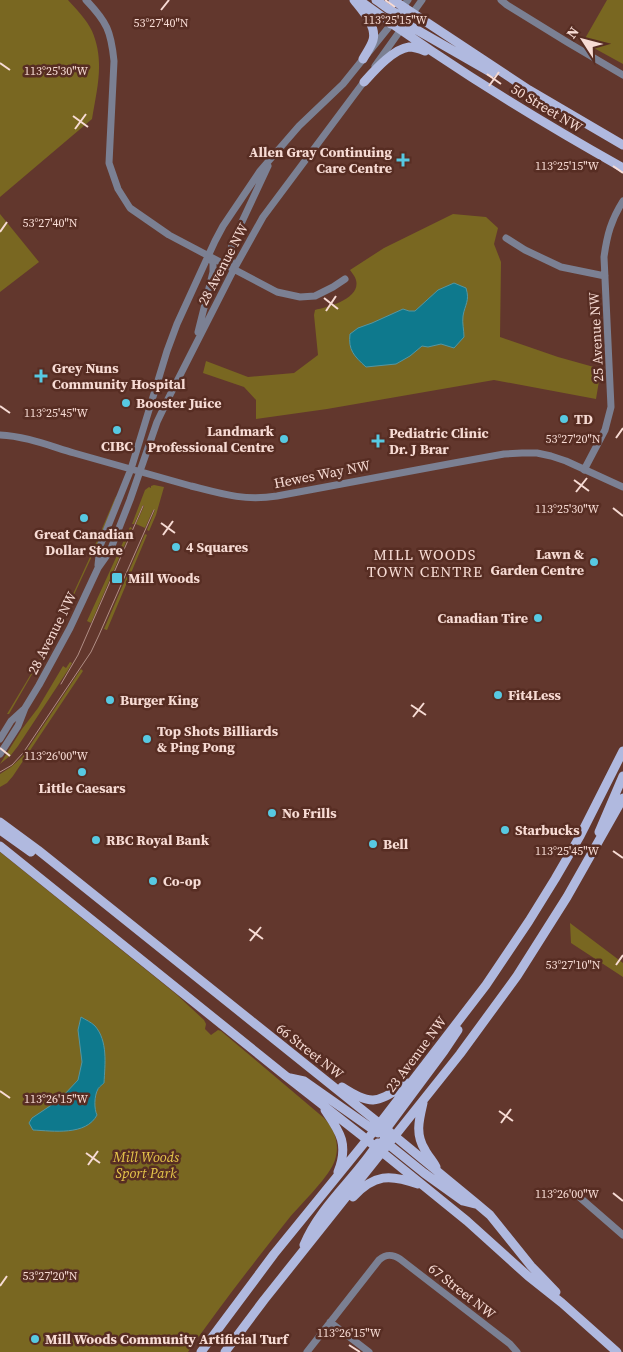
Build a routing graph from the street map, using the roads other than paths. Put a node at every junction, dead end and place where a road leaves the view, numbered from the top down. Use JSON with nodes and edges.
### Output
{"nodes":[{"id":1,"x":86,"y":0,"type":"edge"},
{"id":2,"x":353,"y":0,"type":"edge"},
{"id":3,"x":359,"y":0,"type":"edge"},
{"id":4,"x":376,"y":0,"type":"edge"},
{"id":5,"x":393,"y":0,"type":"edge"},
{"id":6,"x":422,"y":0,"type":"edge"},
{"id":7,"x":501,"y":0,"type":"edge"},
{"id":8,"x":403,"y":7,"type":"edge"},
{"id":9,"x":413,"y":14,"type":"junction"},
{"id":10,"x":391,"y":24,"type":"junction"},
{"id":11,"x":403,"y":27,"type":"junction"},
{"id":12,"x":438,"y":55,"type":"junction"},
{"id":13,"x":364,"y":59,"type":"junction"},
{"id":14,"x":623,"y":75,"type":"edge"},
{"id":15,"x":364,"y":82,"type":"junction"},
{"id":16,"x":529,"y":90,"type":"junction"},
{"id":17,"x":623,"y":145,"type":"edge"},
{"id":18,"x":274,"y":154,"type":"junction"},
{"id":19,"x":623,"y":168,"type":"edge"},
{"id":20,"x":623,"y":201,"type":"edge"},
{"id":21,"x":506,"y":238,"type":"dead end"},
{"id":22,"x":209,"y":255,"type":"junction"},
{"id":23,"x":234,"y":269,"type":"junction"},
{"id":24,"x":605,"y":276,"type":"junction"},
{"id":25,"x":345,"y":279,"type":"dead end"},
{"id":26,"x":194,"y":348,"type":"junction"},
{"id":27,"x":0,"y":435,"type":"edge"},
{"id":28,"x":131,"y":469,"type":"junction"},
{"id":29,"x":584,"y":470,"type":"junction"},
{"id":30,"x":140,"y":472,"type":"junction"},
{"id":31,"x":623,"y":487,"type":"edge"},
{"id":32,"x":98,"y":568,"type":"junction"},
{"id":33,"x":25,"y":708,"type":"junction"},
{"id":34,"x":0,"y":739,"type":"edge"},
{"id":35,"x":623,"y":751,"type":"edge"},
{"id":36,"x":0,"y":754,"type":"edge"},
{"id":37,"x":623,"y":776,"type":"edge"},
{"id":38,"x":623,"y":798,"type":"edge"},
{"id":39,"x":0,"y":822,"type":"edge"},
{"id":40,"x":0,"y":830,"type":"edge"},
{"id":41,"x":0,"y":846,"type":"edge"},
{"id":42,"x":591,"y":856,"type":"junction"},
{"id":43,"x":85,"y":888,"type":"junction"},
{"id":44,"x":486,"y":985,"type":"junction"},
{"id":45,"x":320,"y":1076,"type":"junction"},
{"id":46,"x":287,"y":1077,"type":"junction"},
{"id":47,"x":413,"y":1081,"type":"junction"},
{"id":48,"x":424,"y":1099,"type":"junction"},
{"id":49,"x":319,"y":1102,"type":"junction"},
{"id":50,"x":383,"y":1138,"type":"junction"},
{"id":51,"x":367,"y":1140,"type":"junction"},
{"id":52,"x":438,"y":1172,"type":"junction"},
{"id":53,"x":334,"y":1178,"type":"junction"},
{"id":54,"x":423,"y":1186,"type":"junction"},
{"id":55,"x":577,"y":1195,"type":"dead end"},
{"id":56,"x":477,"y":1204,"type":"junction"},
{"id":57,"x":332,"y":1215,"type":"junction"},
{"id":58,"x":623,"y":1234,"type":"edge"},
{"id":59,"x":300,"y":1255,"type":"junction"},
{"id":60,"x":330,"y":1322,"type":"junction"},
{"id":61,"x":583,"y":1322,"type":"junction"},
{"id":62,"x":201,"y":1352,"type":"edge"},
{"id":63,"x":225,"y":1352,"type":"edge"},
{"id":64,"x":307,"y":1352,"type":"edge"},
{"id":65,"x":368,"y":1352,"type":"edge"},
{"id":66,"x":517,"y":1352,"type":"edge"},
{"id":67,"x":617,"y":1352,"type":"edge"}],
"edges":[{"from":1,"to":22,"type":"street"},
{"from":2,"to":13,"type":"main road"},
{"from":3,"to":10,"type":"main road"},
{"from":4,"to":8,"type":"main road"},
{"from":5,"to":8,"type":"main road"},
{"from":6,"to":9,"type":"street","name":"28 Avenue NW"},
{"from":7,"to":14,"type":"street"},
{"from":8,"to":9,"type":"main road"},
{"from":8,"to":10,"type":"street","name":"28 Avenue NW"},
{"from":9,"to":11,"type":"street","name":"28 Avenue NW"},
{"from":9,"to":16,"type":"main road","name":"50 Street NW"},
{"from":10,"to":11,"type":"main road"},
{"from":10,"to":13,"type":"street","name":"28 Avenue NW"},
{"from":11,"to":12,"type":"main road","name":"50 Street NW"},
{"from":11,"to":15,"type":"street","name":"28 Avenue NW"},
{"from":11,"to":16,"type":"main road"},
{"from":12,"to":15,"type":"main road"},
{"from":12,"to":19,"type":"main road","name":"50 Street NW"},
{"from":13,"to":18,"type":"street","name":"28 Avenue NW"},
{"from":15,"to":23,"type":"street","name":"28 Avenue NW"},
{"from":16,"to":17,"type":"main road","name":"50 Street NW"},
{"from":18,"to":22,"type":"street","name":"28 Avenue NW"},
{"from":18,"to":23,"type":"street"},
{"from":20,"to":24,"type":"street","name":"25 Avenue NW"},
{"from":21,"to":24,"type":"street"},
{"from":22,"to":23,"type":"street"},
{"from":22,"to":26,"type":"street"},
{"from":22,"to":28,"type":"street","name":"28 Avenue NW"},
{"from":23,"to":25,"type":"street"},
{"from":23,"to":26,"type":"street","name":"28 Avenue NW"},
{"from":24,"to":29,"type":"street","name":"25 Avenue NW"},
{"from":26,"to":30,"type":"street","name":"28 Avenue NW"},
{"from":27,"to":28,"type":"street","name":"Hewes Way NW"},
{"from":28,"to":30,"type":"street","name":"Hewes Way NW"},
{"from":28,"to":32,"type":"street","name":"28 Avenue NW"},
{"from":29,"to":30,"type":"street","name":"Hewes Way NW"},
{"from":29,"to":31,"type":"street","name":"Hewes Way NW"},
{"from":30,"to":32,"type":"street","name":"28 Avenue NW"},
{"from":32,"to":33,"type":"street","name":"28 Avenue NW"},
{"from":33,"to":34,"type":"street","name":"28 Avenue NW"},
{"from":33,"to":36,"type":"street","name":"28 Avenue NW"},
{"from":35,"to":44,"type":"main road","name":"23 Avenue NW"},
{"from":37,"to":42,"type":"main road"},
{"from":38,"to":42,"type":"main road","name":"23 Avenue NW"},
{"from":39,"to":43,"type":"main road","name":"66 Street NW"},
{"from":40,"to":43,"type":"main road"},
{"from":41,"to":46,"type":"main road","name":"66 Street NW"},
{"from":42,"to":48,"type":"main road","name":"23 Avenue NW"},
{"from":43,"to":45,"type":"main road","name":"66 Street NW"},
{"from":44,"to":47,"type":"main road","name":"23 Avenue NW"},
{"from":44,"to":50,"type":"main road"},
{"from":45,"to":47,"type":"main road"},
{"from":45,"to":50,"type":"main road","name":"66 Street NW"},
{"from":46,"to":49,"type":"main road","name":"66 Street NW"},
{"from":46,"to":50,"type":"main road"},
{"from":47,"to":50,"type":"main road","name":"23 Avenue NW"},
{"from":48,"to":50,"type":"main road","name":"23 Avenue NW"},
{"from":48,"to":52,"type":"main road"},
{"from":49,"to":51,"type":"main road","name":"66 Street NW"},
{"from":49,"to":53,"type":"main road"},
{"from":50,"to":51,"type":"main road","name":"66 Street NW"},
{"from":50,"to":52,"type":"main road","name":"66 Street NW"},
{"from":50,"to":54,"type":"main road","name":"66 Street NW"},
{"from":50,"to":56,"type":"main road"},
{"from":50,"to":57,"type":"main road","name":"23 Avenue NW"},
{"from":50,"to":59,"type":"main road"},
{"from":51,"to":53,"type":"main road"},
{"from":52,"to":56,"type":"main road","name":"66 Street NW"},
{"from":53,"to":62,"type":"main road"},
{"from":54,"to":57,"type":"main road"},
{"from":54,"to":61,"type":"main road","name":"66 Street NW"},
{"from":55,"to":58,"type":"street"},
{"from":56,"to":61,"type":"main road","name":"66 Street NW"},
{"from":57,"to":59,"type":"main road","name":"23 Avenue NW"},
{"from":59,"to":63,"type":"main road","name":"23 Avenue NW"},
{"from":60,"to":64,"type":"street"},
{"from":60,"to":65,"type":"street"},
{"from":60,"to":66,"type":"street","name":"67 Street NW"},
{"from":61,"to":67,"type":"main road","name":"66 Street NW"}]}
